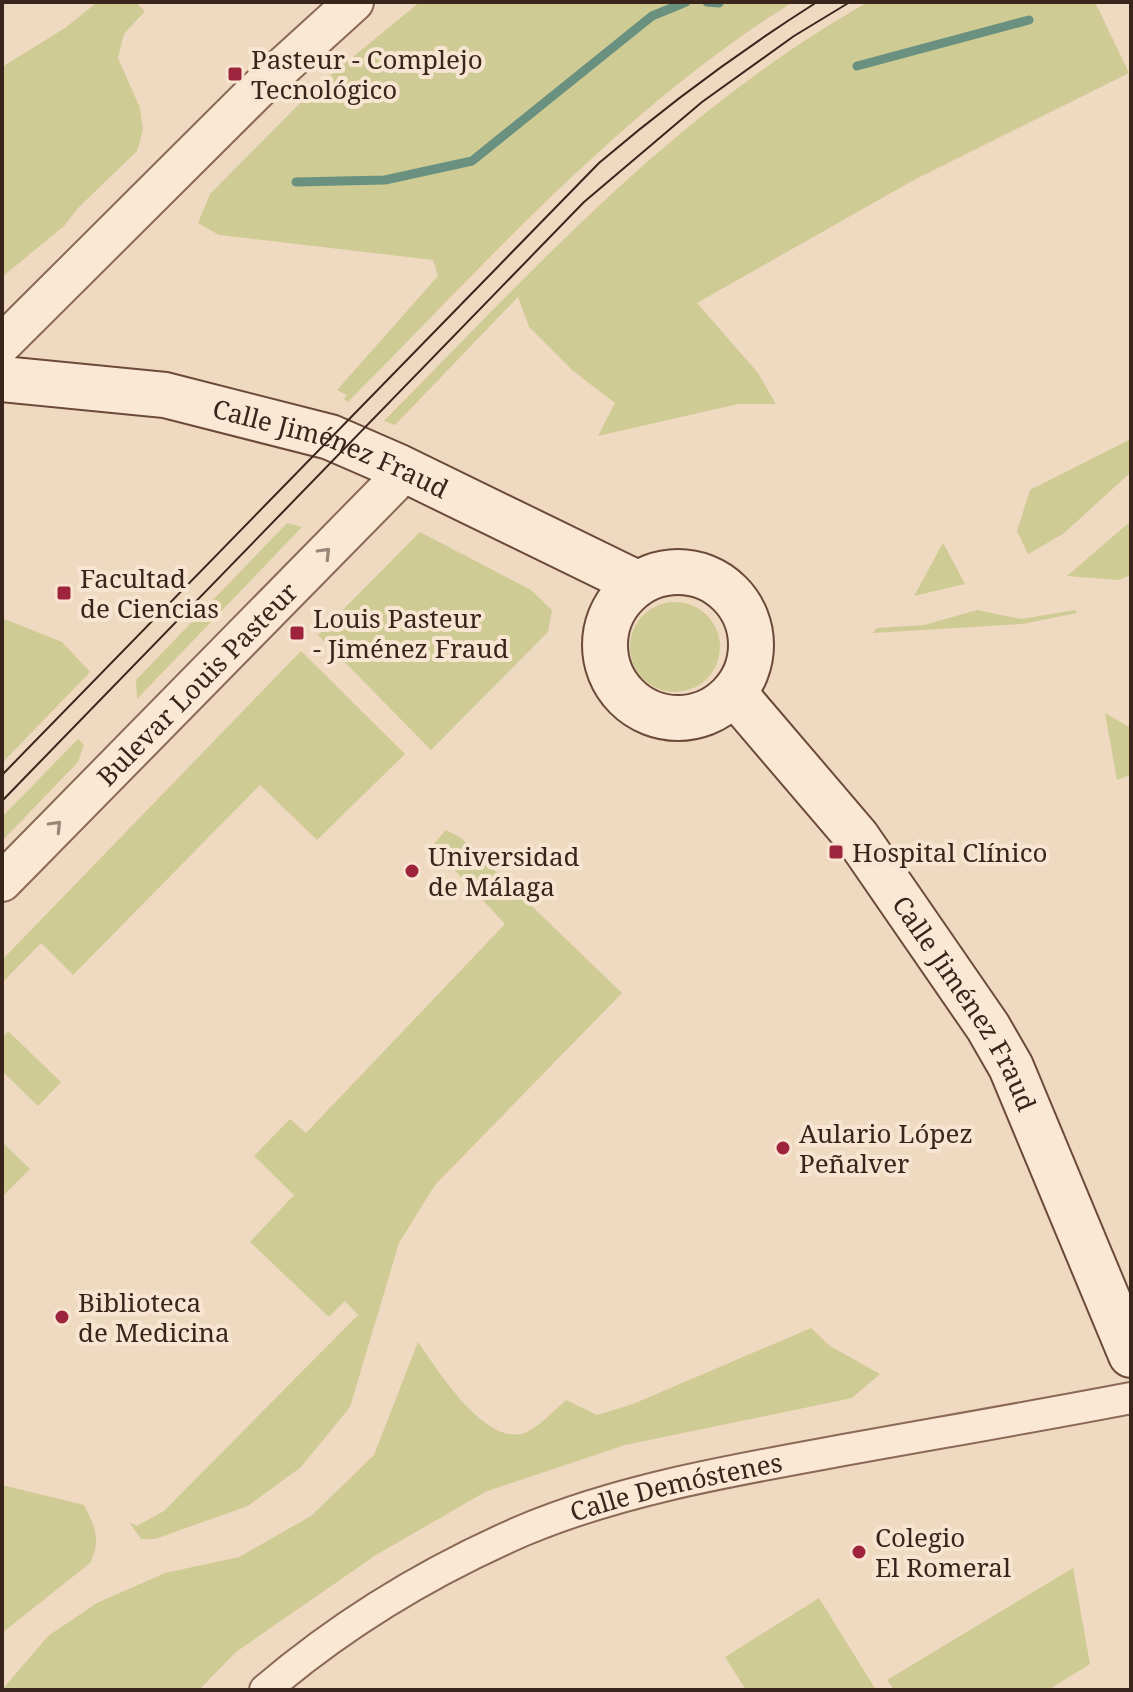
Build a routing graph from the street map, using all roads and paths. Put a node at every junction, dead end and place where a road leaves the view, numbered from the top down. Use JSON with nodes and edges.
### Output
{"nodes":[{"id":1,"x":354,"y":2,"type":"edge"},
{"id":2,"x":2,"y":344,"type":"edge"},
{"id":3,"x":2,"y":379,"type":"edge"},
{"id":4,"x":2,"y":401,"type":"edge"},
{"id":5,"x":393,"y":484,"type":"junction"},
{"id":6,"x":627,"y":593,"type":"junction"},
{"id":7,"x":734,"y":693,"type":"junction"},
{"id":8,"x":2,"y":882,"type":"edge"},
{"id":9,"x":1131,"y":1355,"type":"edge"},
{"id":10,"x":1131,"y":1398,"type":"edge"},
{"id":11,"x":265,"y":1690,"type":"edge"}],
"edges":[{"from":1,"to":2,"type":"street"},
{"from":3,"to":6,"type":"main road","name":"Calle Jiménez Fraud"},
{"from":4,"to":5,"type":"main road","name":"Calle Jiménez Fraud"},
{"from":5,"to":6,"type":"main road","name":"Calle Jiménez Fraud"},
{"from":8,"to":5,"type":"street","name":"Bulevar Louis Pasteur","one_way":true},
{"from":6,"to":7,"type":"main road"},
{"from":6,"to":7,"type":"main road"},
{"from":7,"to":9,"type":"main road","name":"Calle Jiménez Fraud"},
{"from":10,"to":11,"type":"street","name":"Calle Demóstenes"}]}
